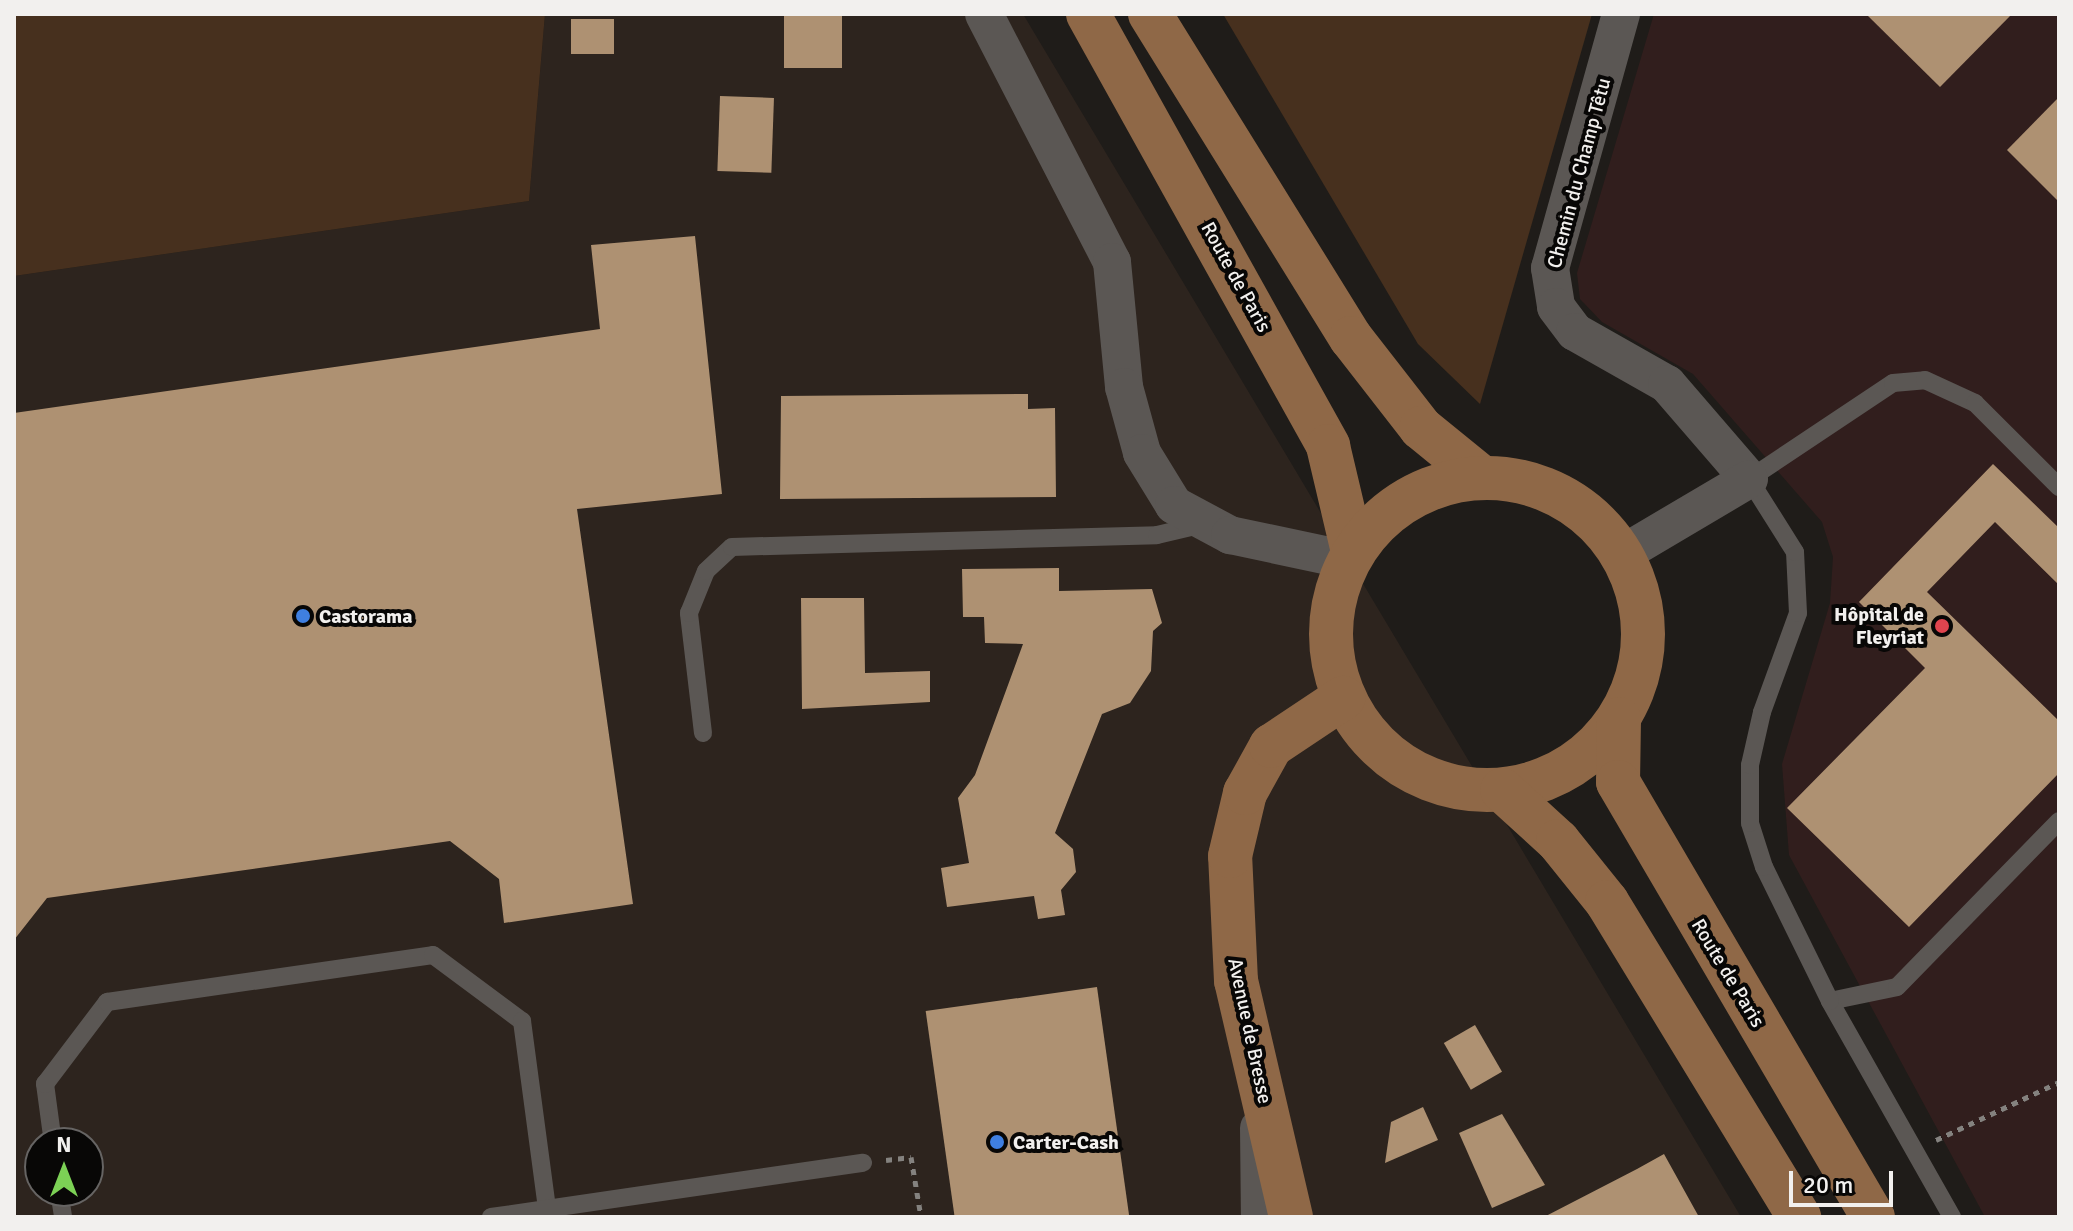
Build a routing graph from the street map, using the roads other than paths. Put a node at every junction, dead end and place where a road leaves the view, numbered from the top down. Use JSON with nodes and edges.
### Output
{"nodes":[{"id":1,"x":984,"y":14,"type":"edge"},
{"id":2,"x":1088,"y":14,"type":"edge"},
{"id":3,"x":1150,"y":14,"type":"edge"},
{"id":4,"x":1621,"y":14,"type":"edge"},
{"id":5,"x":1481,"y":477,"type":"junction"},
{"id":6,"x":1749,"y":479,"type":"junction"},
{"id":7,"x":2059,"y":487,"type":"edge"},
{"id":8,"x":1206,"y":523,"type":"junction"},
{"id":9,"x":1622,"y":554,"type":"junction"},
{"id":10,"x":1351,"y":556,"type":"junction"},
{"id":11,"x":1343,"y":698,"type":"junction"},
{"id":12,"x":1619,"y":719,"type":"junction"},
{"id":13,"x":703,"y":733,"type":"dead end"},
{"id":14,"x":1502,"y":790,"type":"junction"},
{"id":15,"x":2059,"y":821,"type":"edge"},
{"id":16,"x":1830,"y":1001,"type":"junction"},
{"id":17,"x":1250,"y":1041,"type":"junction"},
{"id":18,"x":51,"y":1127,"type":"edge"},
{"id":19,"x":863,"y":1163,"type":"road end"},
{"id":20,"x":548,"y":1213,"type":"edge"},
{"id":21,"x":491,"y":1217,"type":"edge"},
{"id":22,"x":1260,"y":1217,"type":"edge"},
{"id":23,"x":1291,"y":1217,"type":"edge"},
{"id":24,"x":1799,"y":1217,"type":"edge"},
{"id":25,"x":1873,"y":1217,"type":"edge"},
{"id":26,"x":1952,"y":1217,"type":"edge"}],
"edges":[{"from":1,"to":8,"type":"street"},
{"from":2,"to":10,"type":"main road","name":"Route de Paris"},
{"from":3,"to":5,"type":"main road"},
{"from":4,"to":6,"type":"street","name":"Chemin du Champ Têtu"},
{"from":5,"to":9,"type":"main road"},
{"from":5,"to":10,"type":"main road"},
{"from":6,"to":7,"type":"lane"},
{"from":6,"to":9,"type":"street"},
{"from":6,"to":16,"type":"lane"},
{"from":8,"to":10,"type":"street"},
{"from":8,"to":13,"type":"lane"},
{"from":9,"to":12,"type":"main road"},
{"from":10,"to":11,"type":"main road"},
{"from":11,"to":14,"type":"main road"},
{"from":11,"to":17,"type":"main road","name":"Avenue de Bresse"},
{"from":12,"to":14,"type":"main road"},
{"from":12,"to":25,"type":"main road","name":"Route de Paris"},
{"from":14,"to":24,"type":"main road"},
{"from":15,"to":16,"type":"lane"},
{"from":16,"to":26,"type":"lane"},
{"from":17,"to":22,"type":"street"},
{"from":17,"to":23,"type":"main road","name":"Avenue de Bresse"},
{"from":18,"to":20,"type":"lane"},
{"from":19,"to":20,"type":"lane"},
{"from":20,"to":21,"type":"lane"}]}
